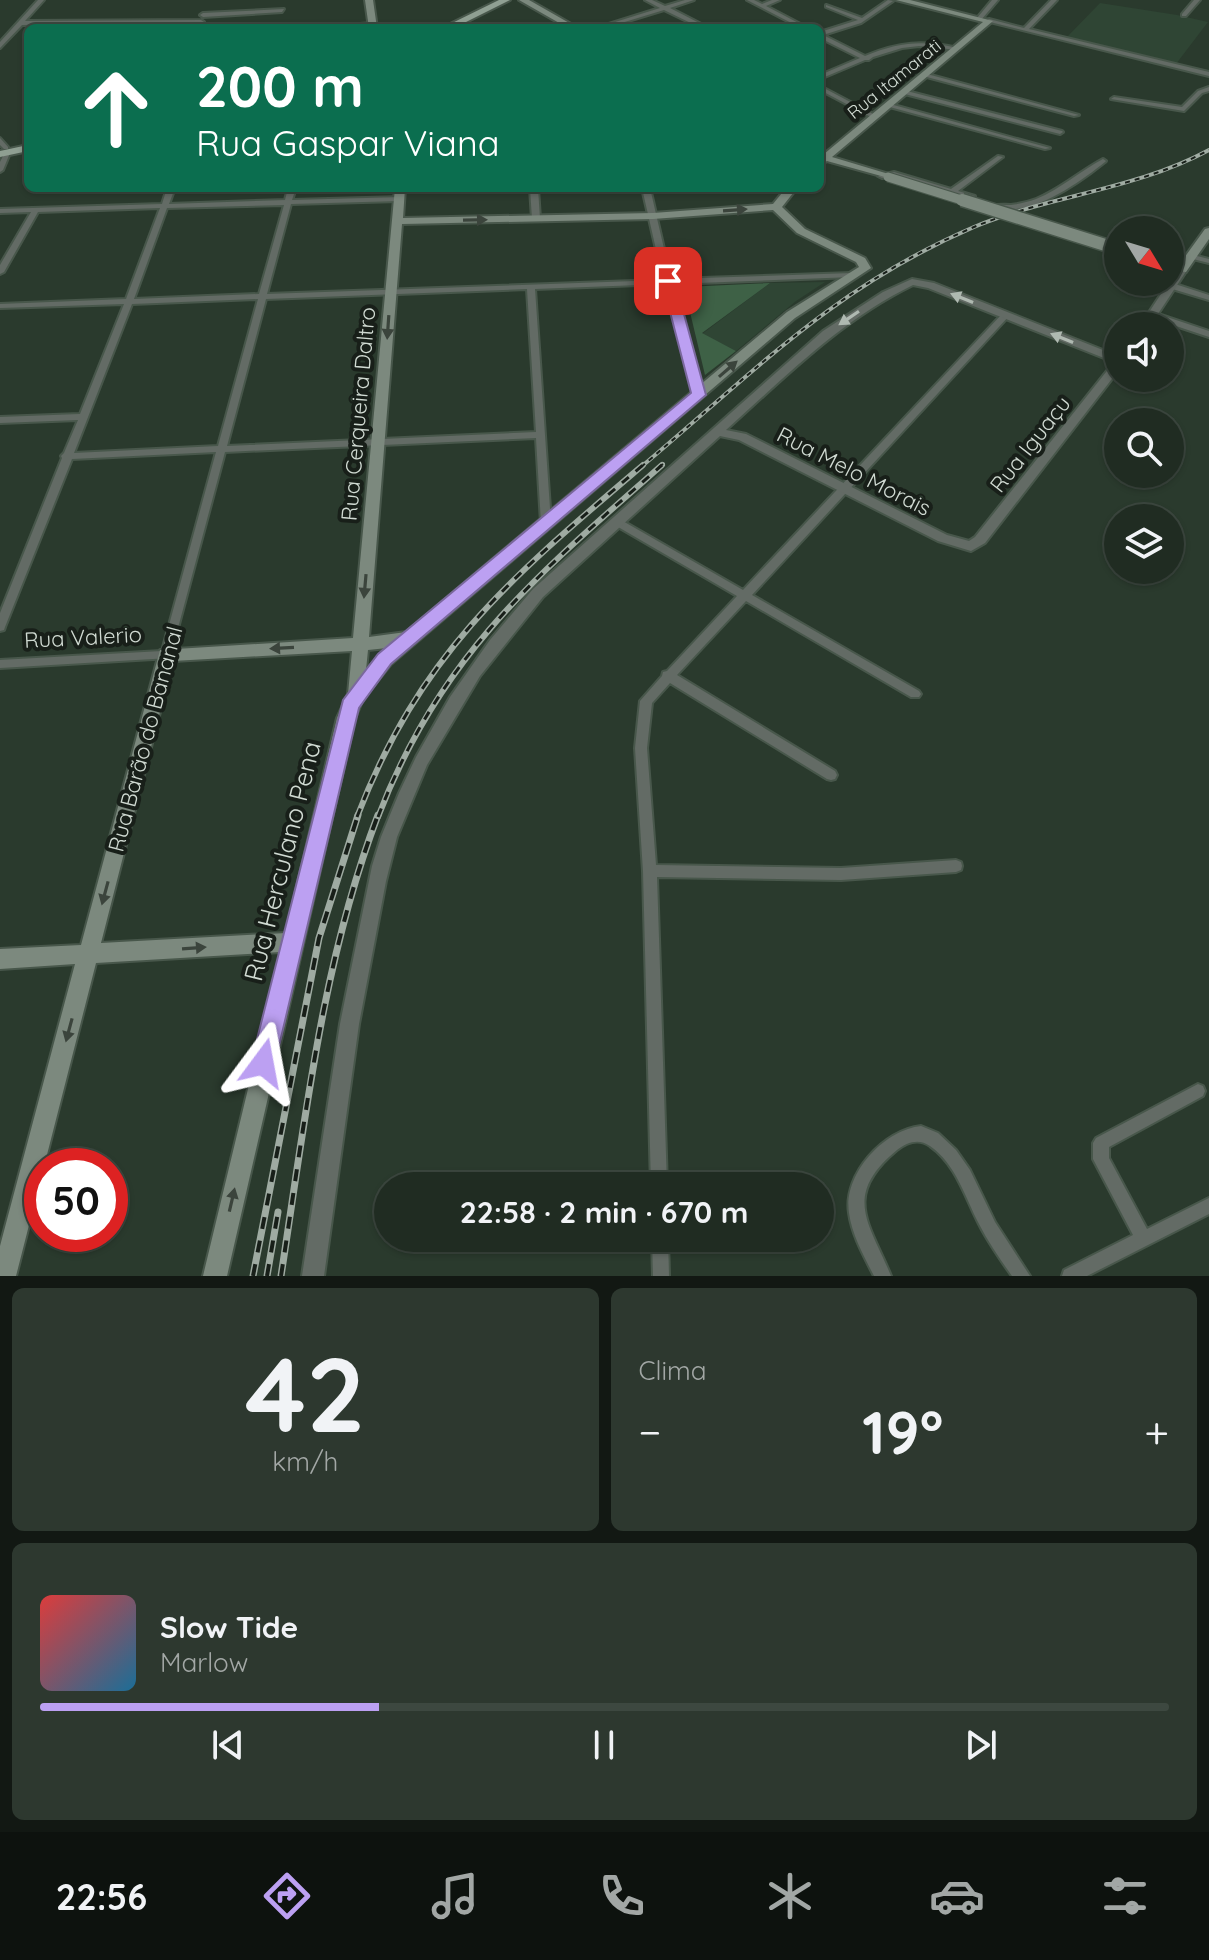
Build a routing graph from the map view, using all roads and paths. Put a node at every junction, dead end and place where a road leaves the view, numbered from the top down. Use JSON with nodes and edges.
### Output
{"nodes":[{"id":1,"x":41,"y":0,"type":"edge"},
{"id":2,"x":207,"y":0,"type":"edge"},
{"id":3,"x":369,"y":0,"type":"edge"},
{"id":4,"x":506,"y":0,"type":"edge"},
{"id":5,"x":513,"y":0,"type":"edge"},
{"id":6,"x":523,"y":0,"type":"edge"},
{"id":7,"x":648,"y":0,"type":"edge"},
{"id":8,"x":691,"y":0,"type":"edge"},
{"id":9,"x":750,"y":0,"type":"edge"},
{"id":10,"x":777,"y":0,"type":"edge"},
{"id":11,"x":890,"y":0,"type":"edge"},
{"id":12,"x":900,"y":0,"type":"edge"},
{"id":13,"x":934,"y":0,"type":"edge"},
{"id":14,"x":995,"y":0,"type":"edge"},
{"id":15,"x":1054,"y":0,"type":"edge"},
{"id":16,"x":1197,"y":0,"type":"edge"},
{"id":17,"x":490,"y":4,"type":"edge"},
{"id":18,"x":762,"y":6,"type":"junction"},
{"id":19,"x":828,"y":6,"type":"dead end"},
{"id":20,"x":926,"y":6,"type":"junction"},
{"id":21,"x":667,"y":7,"type":"junction"},
{"id":22,"x":282,"y":10,"type":"dead end"},
{"id":23,"x":1184,"y":15,"type":"dead end"},
{"id":24,"x":863,"y":20,"type":"junction"},
{"id":25,"x":984,"y":20,"type":"junction"},
{"id":26,"x":201,"y":22,"type":"edge"},
{"id":27,"x":22,"y":23,"type":"junction"},
{"id":28,"x":373,"y":24,"type":"edge"},
{"id":29,"x":454,"y":24,"type":"edge"},
{"id":30,"x":468,"y":24,"type":"edge"},
{"id":31,"x":567,"y":24,"type":"edge"},
{"id":32,"x":612,"y":24,"type":"edge"},
{"id":33,"x":699,"y":24,"type":"edge"},
{"id":34,"x":797,"y":24,"type":"edge"},
{"id":35,"x":15,"y":30,"type":"junction"},
{"id":36,"x":1025,"y":30,"type":"junction"},
{"id":37,"x":0,"y":31,"type":"edge"},
{"id":38,"x":824,"y":34,"type":"edge"},
{"id":39,"x":824,"y":37,"type":"edge"},
{"id":40,"x":0,"y":46,"type":"edge"},
{"id":41,"x":956,"y":49,"type":"junction"},
{"id":42,"x":867,"y":59,"type":"junction"},
{"id":43,"x":1209,"y":74,"type":"edge"},
{"id":44,"x":824,"y":75,"type":"edge"},
{"id":45,"x":925,"y":75,"type":"junction"},
{"id":46,"x":1209,"y":89,"type":"edge"},
{"id":47,"x":824,"y":90,"type":"edge"},
{"id":48,"x":903,"y":92,"type":"junction"},
{"id":49,"x":1114,"y":99,"type":"dead end"},
{"id":50,"x":888,"y":105,"type":"junction"},
{"id":51,"x":1076,"y":115,"type":"dead end"},
{"id":52,"x":873,"y":116,"type":"junction"},
{"id":53,"x":1060,"y":132,"type":"dead end"},
{"id":54,"x":24,"y":146,"type":"edge"},
{"id":55,"x":1047,"y":148,"type":"dead end"},
{"id":56,"x":3,"y":149,"type":"edge"},
{"id":57,"x":824,"y":156,"type":"edge"},
{"id":58,"x":1000,"y":157,"type":"dead end"},
{"id":59,"x":824,"y":159,"type":"edge"},
{"id":60,"x":1103,"y":161,"type":"dead end"},
{"id":61,"x":0,"y":170,"type":"edge"},
{"id":62,"x":885,"y":176,"type":"junction"},
{"id":63,"x":170,"y":192,"type":"edge"},
{"id":64,"x":291,"y":192,"type":"edge"},
{"id":65,"x":534,"y":192,"type":"edge"},
{"id":66,"x":647,"y":192,"type":"edge"},
{"id":67,"x":789,"y":192,"type":"edge"},
{"id":68,"x":952,"y":192,"type":"junction"},
{"id":69,"x":400,"y":194,"type":"edge"},
{"id":70,"x":287,"y":202,"type":"junction"},
{"id":71,"x":165,"y":206,"type":"junction"},
{"id":72,"x":776,"y":207,"type":"junction"},
{"id":73,"x":36,"y":210,"type":"junction"},
{"id":74,"x":3,"y":211,"type":"edge"},
{"id":75,"x":653,"y":216,"type":"junction"},
{"id":76,"x":536,"y":219,"type":"junction"},
{"id":77,"x":397,"y":221,"type":"junction"},
{"id":78,"x":1209,"y":231,"type":"edge"},
{"id":79,"x":1104,"y":245,"type":"edge"},
{"id":80,"x":1192,"y":256,"type":"junction"},
{"id":81,"x":1209,"y":261,"type":"edge"},
{"id":82,"x":1184,"y":262,"type":"edge"},
{"id":83,"x":0,"y":272,"type":"edge"},
{"id":84,"x":853,"y":275,"type":"junction"},
{"id":85,"x":668,"y":281,"type":"junction"},
{"id":86,"x":531,"y":288,"type":"junction"},
{"id":87,"x":1184,"y":290,"type":"edge"},
{"id":88,"x":390,"y":293,"type":"junction"},
{"id":89,"x":261,"y":296,"type":"junction"},
{"id":90,"x":1209,"y":298,"type":"edge"},
{"id":91,"x":132,"y":299,"type":"junction"},
{"id":92,"x":0,"y":306,"type":"edge"},
{"id":93,"x":1005,"y":316,"type":"junction"},
{"id":94,"x":1184,"y":326,"type":"edge"},
{"id":95,"x":1209,"y":334,"type":"edge"},
{"id":96,"x":1104,"y":356,"type":"edge"},
{"id":97,"x":1104,"y":380,"type":"edge"},
{"id":98,"x":699,"y":395,"type":"junction"},
{"id":99,"x":737,"y":414,"type":"junction"},
{"id":100,"x":81,"y":417,"type":"junction"},
{"id":101,"x":0,"y":420,"type":"edge"},
{"id":102,"x":718,"y":432,"type":"junction"},
{"id":103,"x":540,"y":435,"type":"junction"},
{"id":104,"x":748,"y":439,"type":"junction"},
{"id":105,"x":379,"y":442,"type":"junction"},
{"id":106,"x":221,"y":449,"type":"junction"},
{"id":107,"x":66,"y":456,"type":"junction"},
{"id":108,"x":843,"y":487,"type":"junction"},
{"id":109,"x":617,"y":522,"type":"junction"},
{"id":110,"x":546,"y":523,"type":"junction"},
{"id":111,"x":971,"y":546,"type":"joint"},
{"id":112,"x":742,"y":594,"type":"junction"},
{"id":113,"x":0,"y":627,"type":"edge"},
{"id":114,"x":412,"y":636,"type":"junction"},
{"id":115,"x":360,"y":643,"type":"junction"},
{"id":116,"x":166,"y":655,"type":"junction"},
{"id":117,"x":0,"y":664,"type":"edge"},
{"id":118,"x":667,"y":675,"type":"junction"},
{"id":119,"x":915,"y":694,"type":"dead end"},
{"id":120,"x":356,"y":695,"type":"junction"},
{"id":121,"x":831,"y":775,"type":"dead end"},
{"id":122,"x":956,"y":866,"type":"dead end"},
{"id":123,"x":650,"y":871,"type":"junction"},
{"id":124,"x":291,"y":942,"type":"junction"},
{"id":125,"x":88,"y":955,"type":"junction"},
{"id":126,"x":0,"y":959,"type":"edge"},
{"id":127,"x":1198,"y":1091,"type":"dead end"},
{"id":128,"x":659,"y":1172,"type":"edge"},
{"id":129,"x":1209,"y":1206,"type":"edge"},
{"id":130,"x":1144,"y":1239,"type":"junction"},
{"id":131,"x":660,"y":1252,"type":"edge"},
{"id":132,"x":4,"y":1276,"type":"edge"},
{"id":133,"x":215,"y":1276,"type":"edge"},
{"id":134,"x":313,"y":1276,"type":"edge"},
{"id":135,"x":661,"y":1276,"type":"edge"},
{"id":136,"x":883,"y":1276,"type":"edge"},
{"id":137,"x":1022,"y":1276,"type":"edge"},
{"id":138,"x":1070,"y":1276,"type":"edge"}],
"edges":[{"from":1,"to":27,"type":"street"},
{"from":2,"to":26,"type":"street"},
{"from":3,"to":28,"type":"main road"},
{"from":4,"to":17,"type":"main road"},
{"from":5,"to":30,"type":"main road"},
{"from":6,"to":31,"type":"main road"},
{"from":7,"to":21,"type":"street"},
{"from":8,"to":21,"type":"street"},
{"from":9,"to":18,"type":"street"},
{"from":10,"to":18,"type":"street"},
{"from":11,"to":12,"type":"street"},
{"from":11,"to":24,"type":"street"},
{"from":12,"to":20,"type":"main road"},
{"from":13,"to":20,"type":"street"},
{"from":14,"to":25,"type":"street"},
{"from":15,"to":36,"type":"street"},
{"from":16,"to":23,"type":"street"},
{"from":17,"to":29,"type":"main road"},
{"from":18,"to":34,"type":"street"},
{"from":19,"to":24,"type":"street"},
{"from":20,"to":25,"type":"main road"},
{"from":21,"to":32,"type":"street"},
{"from":21,"to":33,"type":"street"},
{"from":22,"to":26,"type":"street"},
{"from":24,"to":38,"type":"street"},
{"from":25,"to":36,"type":"street"},
{"from":25,"to":41,"type":"main road","name":"Rua Itamarati"},
{"from":26,"to":27,"type":"street"},
{"from":27,"to":35,"type":"street"},
{"from":35,"to":37,"type":"street"},
{"from":35,"to":40,"type":"street"},
{"from":36,"to":43,"type":"street"},
{"from":39,"to":42,"type":"street"},
{"from":41,"to":42,"type":"street"},
{"from":41,"to":45,"type":"main road","name":"Rua Itamarati"},
{"from":42,"to":44,"type":"street"},
{"from":45,"to":48,"type":"main road","name":"Rua Itamarati"},
{"from":45,"to":51,"type":"street"},
{"from":46,"to":49,"type":"street"},
{"from":47,"to":52,"type":"street"},
{"from":48,"to":50,"type":"main road","name":"Rua Itamarati"},
{"from":48,"to":53,"type":"street"},
{"from":50,"to":52,"type":"main road","name":"Rua Itamarati"},
{"from":50,"to":55,"type":"street"},
{"from":52,"to":57,"type":"main road","name":"Rua Itamarati"},
{"from":54,"to":56,"type":"main road"},
{"from":56,"to":61,"type":"street"},
{"from":58,"to":68,"type":"street"},
{"from":59,"to":62,"type":"main road"},
{"from":60,"to":68,"type":"street"},
{"from":62,"to":68,"type":"street"},
{"from":62,"to":79,"type":"main road","bridge":true},
{"from":63,"to":71,"type":"street"},
{"from":64,"to":70,"type":"street","name":"Rua Barão do Bananal"},
{"from":65,"to":76,"type":"street"},
{"from":66,"to":75,"type":"street"},
{"from":67,"to":72,"type":"main road"},
{"from":69,"to":70,"type":"street"},
{"from":69,"to":77,"type":"main road","name":"Rua Cerqueira Daltro"},
{"from":70,"to":71,"type":"street"},
{"from":70,"to":89,"type":"street","name":"Rua Barão do Bananal"},
{"from":71,"to":73,"type":"street"},
{"from":71,"to":91,"type":"street"},
{"from":75,"to":72,"type":"main road","one_way":true},
{"from":72,"to":84,"type":"main road"},
{"from":73,"to":74,"type":"street"},
{"from":73,"to":83,"type":"street"},
{"from":75,"to":76,"type":"main road"},
{"from":75,"to":85,"type":"street"},
{"from":77,"to":76,"type":"main road","one_way":true},
{"from":77,"to":88,"type":"main road","name":"Rua Cerqueira Daltro"},
{"from":78,"to":80,"type":"main road"},
{"from":80,"to":81,"type":"street"},
{"from":80,"to":82,"type":"main road"},
{"from":84,"to":85,"type":"street"},
{"from":98,"to":84,"type":"main road","one_way":true},
{"from":85,"to":86,"type":"street"},
{"from":85,"to":98,"type":"street"},
{"from":86,"to":88,"type":"street"},
{"from":86,"to":103,"type":"street"},
{"from":87,"to":90,"type":"street"},
{"from":88,"to":89,"type":"street"},
{"from":88,"to":105,"type":"main road","name":"Rua Cerqueira Daltro","one_way":true},
{"from":89,"to":91,"type":"street"},
{"from":89,"to":106,"type":"street","name":"Rua Barão do Bananal"},
{"from":91,"to":92,"type":"street"},
{"from":91,"to":100,"type":"street"},
{"from":96,"to":93,"type":"street","one_way":true},
{"from":93,"to":99,"type":"street","one_way":true},
{"from":93,"to":108,"type":"street"},
{"from":94,"to":95,"type":"street"},
{"from":97,"to":111,"type":"street","name":"Rua Iguaçu"},
{"from":98,"to":110,"type":"main road"},
{"from":99,"to":102,"type":"street"},
{"from":99,"to":104,"type":"street"},
{"from":100,"to":101,"type":"street"},
{"from":100,"to":107,"type":"street"},
{"from":102,"to":104,"type":"street","name":"Rua Melo Morais"},
{"from":102,"to":109,"type":"street"},
{"from":103,"to":105,"type":"street"},
{"from":103,"to":110,"type":"street"},
{"from":104,"to":108,"type":"street","name":"Rua Melo Morais"},
{"from":105,"to":106,"type":"street"},
{"from":105,"to":115,"type":"main road","name":"Rua Cerqueira Daltro","one_way":true},
{"from":106,"to":107,"type":"street"},
{"from":106,"to":116,"type":"street","name":"Rua Barão do Bananal"},
{"from":107,"to":113,"type":"street"},
{"from":108,"to":111,"type":"street","name":"Rua Melo Morais"},
{"from":108,"to":112,"type":"street"},
{"from":109,"to":112,"type":"street"},
{"from":109,"to":134,"type":"street"},
{"from":110,"to":114,"type":"main road"},
{"from":112,"to":118,"type":"street"},
{"from":112,"to":119,"type":"street"},
{"from":114,"to":115,"type":"main road"},
{"from":114,"to":120,"type":"main road"},
{"from":115,"to":116,"type":"main road","name":"Rua Valerio","one_way":true},
{"from":115,"to":120,"type":"main road","name":"Rua Cerqueira Daltro"},
{"from":116,"to":117,"type":"street","name":"Rua Valerio"},
{"from":116,"to":125,"type":"main road","name":"Rua Barão do Bananal","one_way":true},
{"from":118,"to":121,"type":"street"},
{"from":118,"to":123,"type":"street"},
{"from":120,"to":124,"type":"main road","name":"Rua Herculano Pena"},
{"from":122,"to":123,"type":"street"},
{"from":123,"to":128,"type":"street"},
{"from":125,"to":124,"type":"main road","one_way":true},
{"from":133,"to":124,"type":"main road","name":"Rua Herculano Pena","one_way":true},
{"from":125,"to":126,"type":"main road"},
{"from":125,"to":132,"type":"main road","name":"Rua Barão do Bananal","one_way":true},
{"from":127,"to":130,"type":"street"},
{"from":129,"to":130,"type":"street"},
{"from":130,"to":138,"type":"street"},
{"from":131,"to":135,"type":"street"},
{"from":136,"to":137,"type":"street"}]}
